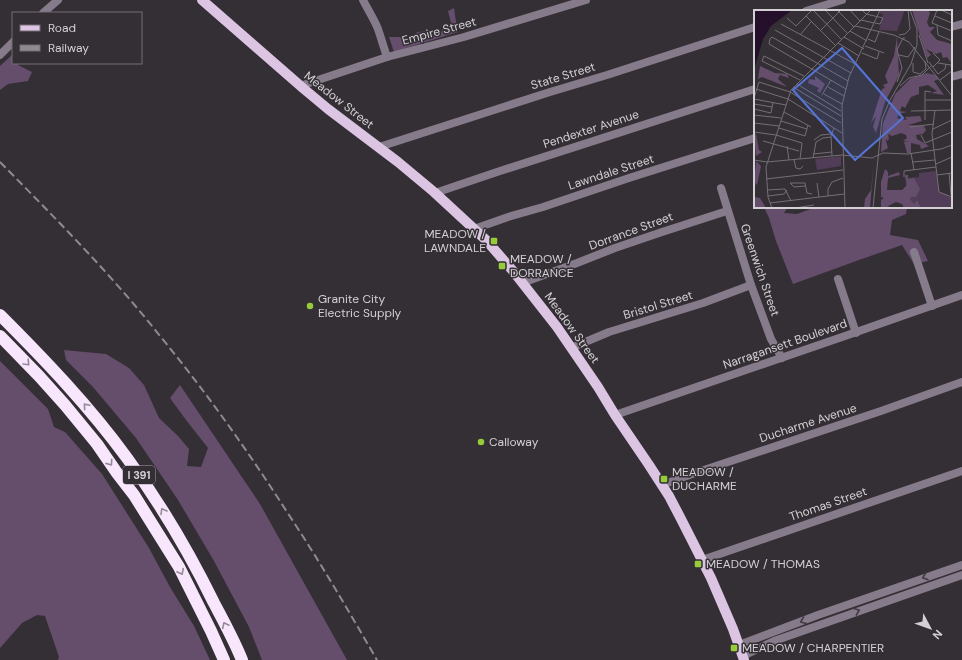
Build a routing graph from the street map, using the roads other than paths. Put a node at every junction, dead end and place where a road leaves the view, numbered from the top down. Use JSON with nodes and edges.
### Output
{"nodes":[{"id":1,"x":58,"y":0,"type":"edge"},
{"id":2,"x":202,"y":0,"type":"edge"},
{"id":3,"x":363,"y":0,"type":"edge"},
{"id":4,"x":586,"y":0,"type":"edge"},
{"id":5,"x":842,"y":0,"type":"edge"},
{"id":6,"x":809,"y":10,"type":"edge"},
{"id":7,"x":44,"y":12,"type":"edge"},
{"id":8,"x":962,"y":24,"type":"edge"},
{"id":9,"x":754,"y":27,"type":"edge"},
{"id":10,"x":952,"y":27,"type":"edge"},
{"id":11,"x":12,"y":43,"type":"edge"},
{"id":12,"x":0,"y":54,"type":"edge"},
{"id":13,"x":387,"y":57,"type":"junction"},
{"id":14,"x":962,"y":74,"type":"edge"},
{"id":15,"x":952,"y":76,"type":"edge"},
{"id":16,"x":300,"y":86,"type":"junction"},
{"id":17,"x":754,"y":89,"type":"edge"},
{"id":18,"x":754,"y":138,"type":"edge"},
{"id":19,"x":379,"y":147,"type":"junction"},
{"id":20,"x":721,"y":188,"type":"dead end"},
{"id":21,"x":435,"y":193,"type":"junction"},
{"id":22,"x":727,"y":211,"type":"junction"},
{"id":23,"x":474,"y":229,"type":"junction"},
{"id":24,"x":914,"y":252,"type":"dead end"},
{"id":25,"x":838,"y":278,"type":"dead end"},
{"id":26,"x":522,"y":282,"type":"junction"},
{"id":27,"x":751,"y":285,"type":"junction"},
{"id":28,"x":962,"y":294,"type":"edge"},
{"id":29,"x":932,"y":306,"type":"junction"},
{"id":30,"x":0,"y":315,"type":"edge"},
{"id":31,"x":856,"y":333,"type":"junction"},
{"id":32,"x":0,"y":336,"type":"edge"},
{"id":33,"x":571,"y":348,"type":"junction"},
{"id":34,"x":782,"y":358,"type":"junction"},
{"id":35,"x":962,"y":382,"type":"edge"},
{"id":36,"x":615,"y":415,"type":"junction"},
{"id":37,"x":962,"y":471,"type":"edge"},
{"id":38,"x":662,"y":485,"type":"junction"},
{"id":39,"x":702,"y":560,"type":"junction"},
{"id":40,"x":962,"y":565,"type":"edge"},
{"id":41,"x":944,"y":571,"type":"junction"},
{"id":42,"x":962,"y":575,"type":"edge"},
{"id":43,"x":946,"y":580,"type":"junction"},
{"id":44,"x":879,"y":593,"type":"junction"},
{"id":45,"x":882,"y":602,"type":"junction"},
{"id":46,"x":818,"y":615,"type":"junction"},
{"id":47,"x":821,"y":624,"type":"junction"},
{"id":48,"x":739,"y":645,"type":"junction"},
{"id":49,"x":744,"y":658,"type":"edge"},
{"id":50,"x":224,"y":660,"type":"edge"},
{"id":51,"x":242,"y":660,"type":"edge"}],
"edges":[{"from":1,"to":7,"type":"street"},
{"from":2,"to":16,"type":"main road","name":"Meadow Street"},
{"from":3,"to":13,"type":"street"},
{"from":4,"to":13,"type":"street","name":"Empire Street"},
{"from":5,"to":6,"type":"street"},
{"from":8,"to":10,"type":"street"},
{"from":9,"to":19,"type":"street","name":"State Street"},
{"from":11,"to":12,"type":"street"},
{"from":13,"to":16,"type":"street","name":"Empire Street"},
{"from":14,"to":15,"type":"street"},
{"from":16,"to":19,"type":"main road","name":"Meadow Street"},
{"from":17,"to":21,"type":"street","name":"Pendexter Avenue"},
{"from":18,"to":23,"type":"street","name":"Lawndale Street"},
{"from":19,"to":21,"type":"main road","name":"Meadow Street"},
{"from":20,"to":22,"type":"street","name":"Greenwich Street"},
{"from":21,"to":23,"type":"main road","name":"Meadow Street"},
{"from":22,"to":26,"type":"street","name":"Dorrance Street"},
{"from":22,"to":27,"type":"street","name":"Greenwich Street"},
{"from":23,"to":26,"type":"main road","name":"Meadow Street"},
{"from":24,"to":29,"type":"street"},
{"from":25,"to":31,"type":"street"},
{"from":26,"to":33,"type":"main road","name":"Meadow Street"},
{"from":27,"to":33,"type":"street","name":"Bristol Street"},
{"from":27,"to":34,"type":"street","name":"Greenwich Street"},
{"from":28,"to":29,"type":"street","name":"Narragansett Boulevard"},
{"from":29,"to":31,"type":"street","name":"Narragansett Boulevard"},
{"from":51,"to":30,"type":"highway","number":"I 391","one_way":true},
{"from":31,"to":34,"type":"street","name":"Narragansett Boulevard"},
{"from":32,"to":50,"type":"highway","number":"I 391","one_way":true},
{"from":33,"to":36,"type":"main road","name":"Meadow Street"},
{"from":34,"to":36,"type":"street","name":"Narragansett Boulevard"},
{"from":35,"to":38,"type":"street","name":"Ducharme Avenue"},
{"from":36,"to":38,"type":"main road","name":"Meadow Street"},
{"from":37,"to":39,"type":"street","name":"Thomas Street"},
{"from":38,"to":39,"type":"main road","name":"Meadow Street"},
{"from":39,"to":48,"type":"main road","name":"Meadow Street"},
{"from":40,"to":41,"type":"street"},
{"from":41,"to":43,"type":"street"},
{"from":41,"to":44,"type":"street","one_way":true},
{"from":42,"to":43,"type":"street"},
{"from":43,"to":45,"type":"street"},
{"from":44,"to":45,"type":"street"},
{"from":44,"to":46,"type":"street"},
{"from":47,"to":45,"type":"street","one_way":true},
{"from":46,"to":47,"type":"street"},
{"from":46,"to":48,"type":"street","one_way":true},
{"from":47,"to":49,"type":"street"},
{"from":48,"to":49,"type":"main road","name":"Meadow Street"}]}
